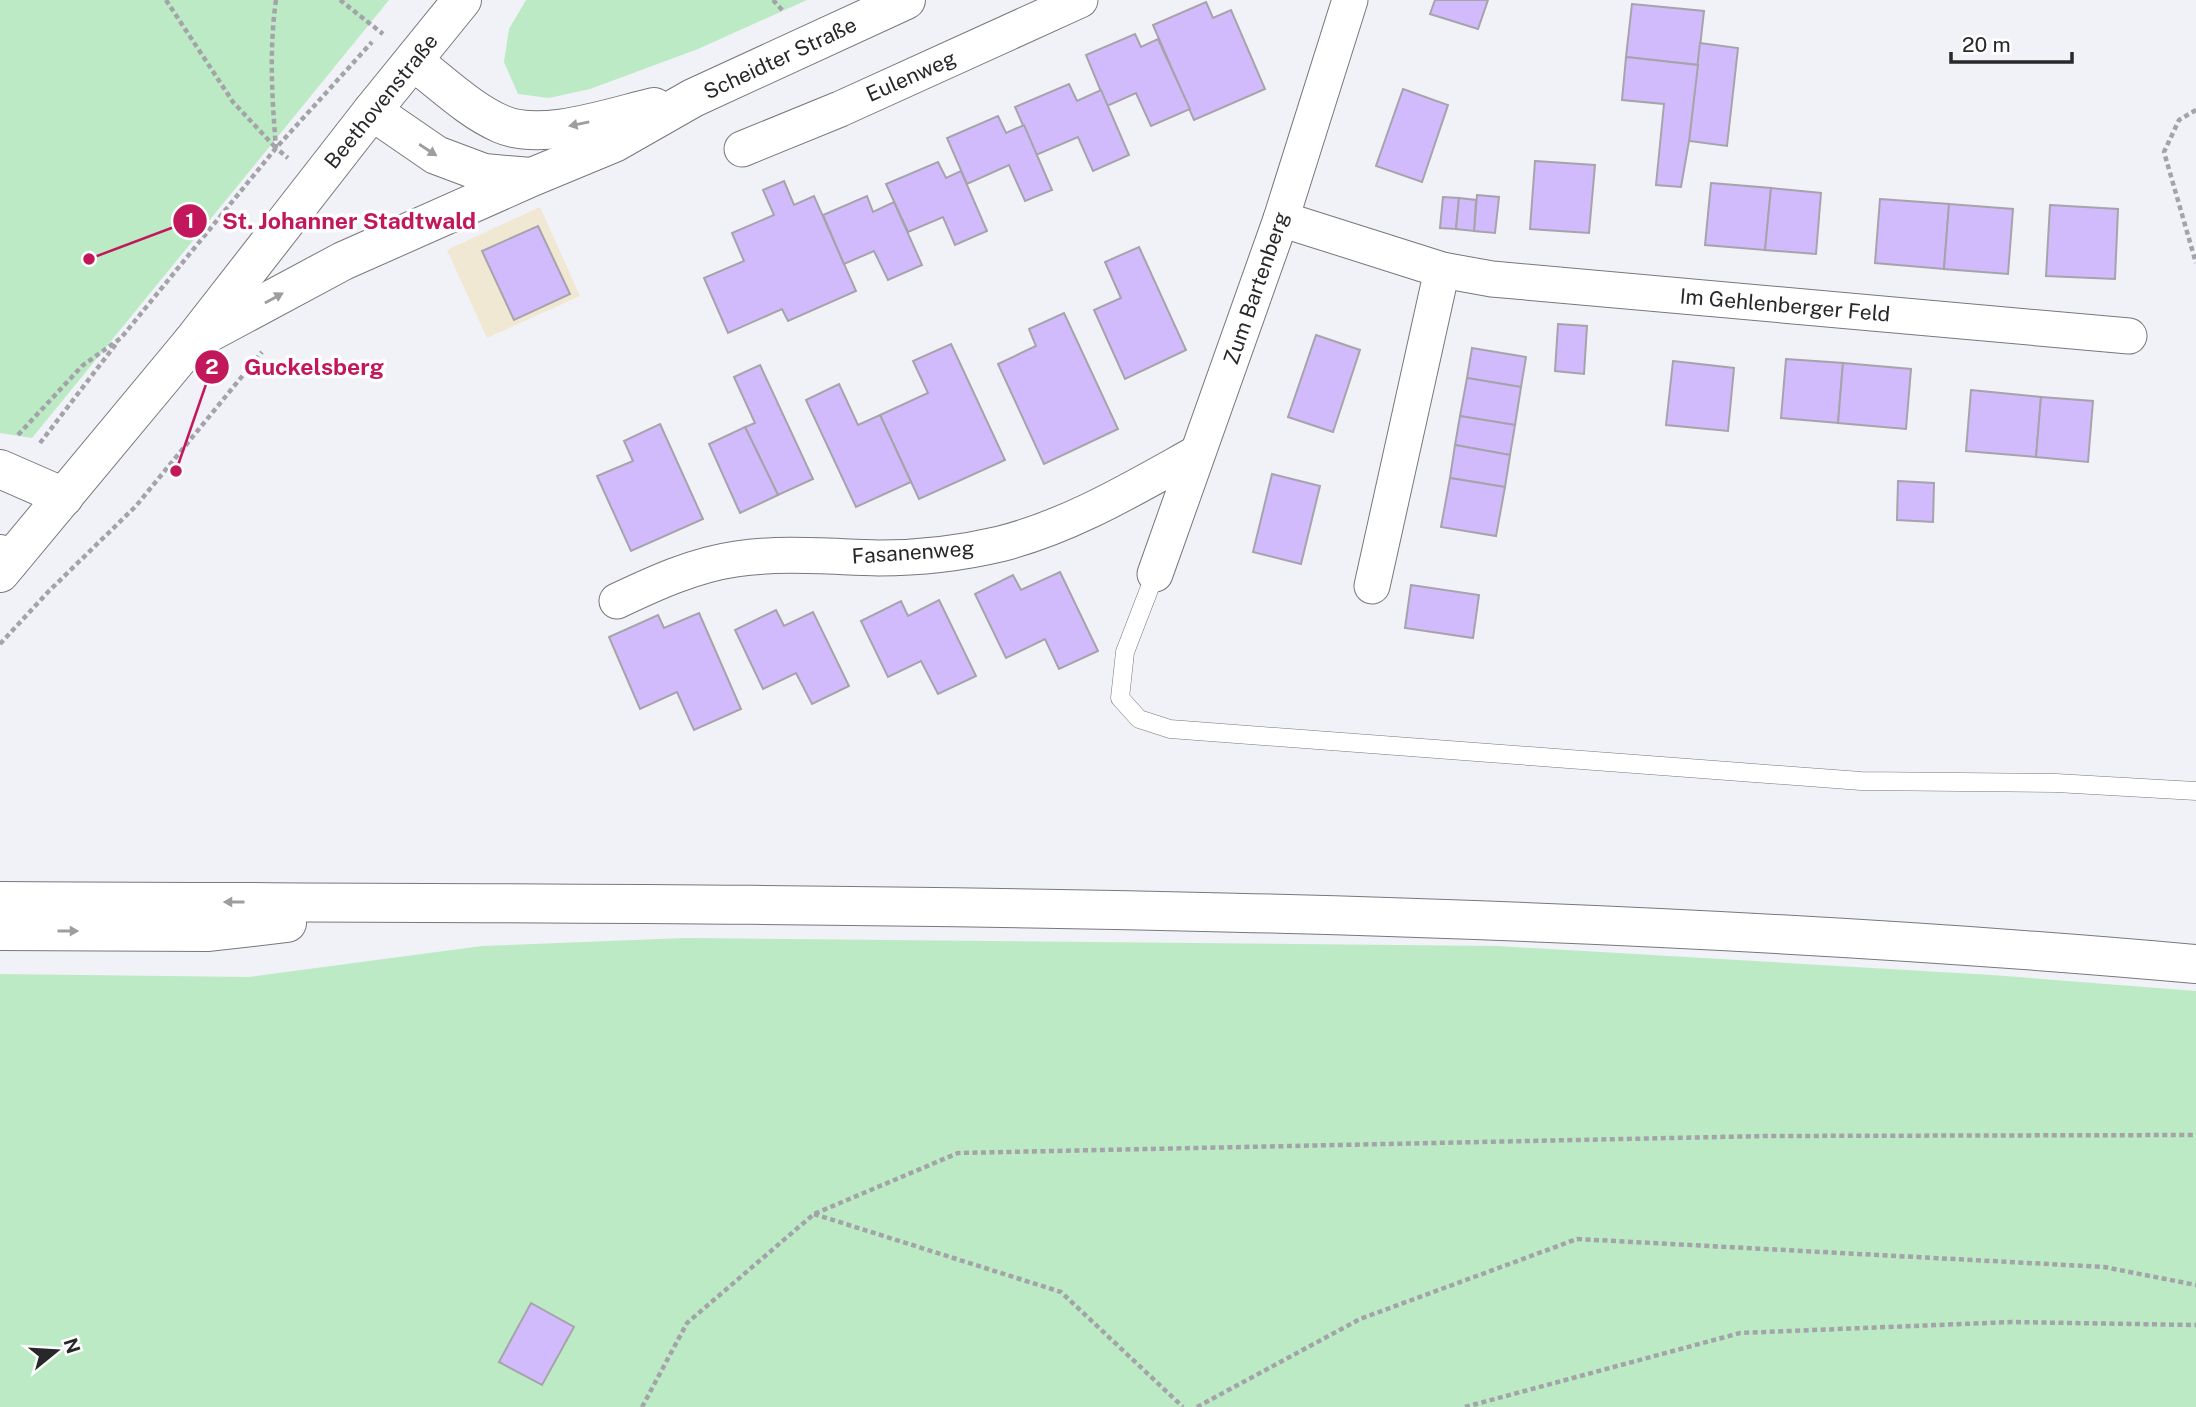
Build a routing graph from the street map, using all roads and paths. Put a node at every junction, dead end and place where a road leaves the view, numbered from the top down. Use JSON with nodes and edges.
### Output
{"nodes":[{"id":1,"x":166,"y":0,"type":"edge"},
{"id":2,"x":276,"y":0,"type":"edge"},
{"id":3,"x":340,"y":0,"type":"edge"},
{"id":4,"x":462,"y":0,"type":"edge"},
{"id":5,"x":906,"y":0,"type":"edge"},
{"id":6,"x":1080,"y":0,"type":"edge"},
{"id":7,"x":1350,"y":0,"type":"edge"},
{"id":8,"x":388,"y":24,"type":"dead end"},
{"id":9,"x":381,"y":32,"type":"junction"},
{"id":10,"x":414,"y":62,"type":"junction"},
{"id":11,"x":693,"y":98,"type":"junction"},
{"id":12,"x":2196,"y":110,"type":"edge"},
{"id":13,"x":372,"y":111,"type":"junction"},
{"id":14,"x":276,"y":148,"type":"junction"},
{"id":15,"x":742,"y":149,"type":"dead end"},
{"id":16,"x":532,"y":177,"type":"junction"},
{"id":17,"x":317,"y":182,"type":"junction"},
{"id":18,"x":1281,"y":219,"type":"junction"},
{"id":19,"x":2196,"y":263,"type":"edge"},
{"id":20,"x":1442,"y":270,"type":"junction"},
{"id":21,"x":2129,"y":336,"type":"dead end"},
{"id":22,"x":121,"y":338,"type":"junction"},
{"id":23,"x":192,"y":342,"type":"junction"},
{"id":24,"x":264,"y":350,"type":"dead end"},
{"id":25,"x":39,"y":444,"type":"dead end"},
{"id":26,"x":1198,"y":453,"type":"junction"},
{"id":27,"x":7,"y":455,"type":"edge"},
{"id":28,"x":64,"y":497,"type":"junction"},
{"id":29,"x":3,"y":563,"type":"edge"},
{"id":30,"x":1155,"y":574,"type":"joint"},
{"id":31,"x":1371,"y":586,"type":"dead end"},
{"id":32,"x":617,"y":601,"type":"dead end"},
{"id":33,"x":0,"y":644,"type":"edge"},
{"id":34,"x":2196,"y":791,"type":"edge"},
{"id":35,"x":0,"y":901,"type":"edge"},
{"id":36,"x":449,"y":903,"type":"junction"},
{"id":37,"x":0,"y":931,"type":"edge"},
{"id":38,"x":2196,"y":964,"type":"edge"},
{"id":39,"x":2196,"y":1135,"type":"edge"},
{"id":40,"x":814,"y":1214,"type":"junction"},
{"id":41,"x":2196,"y":1285,"type":"edge"},
{"id":42,"x":2196,"y":1325,"type":"edge"},
{"id":43,"x":642,"y":1407,"type":"edge"},
{"id":44,"x":1183,"y":1407,"type":"edge"},
{"id":45,"x":1197,"y":1407,"type":"edge"},
{"id":46,"x":1465,"y":1407,"type":"edge"}],
"edges":[{"from":1,"to":14,"type":"path"},
{"from":2,"to":14,"type":"path"},
{"from":3,"to":9,"type":"path"},
{"from":4,"to":10,"type":"main road","name":"Beethovenstraße"},
{"from":5,"to":11,"type":"main road","name":"Scheidter Straße"},
{"from":6,"to":15,"type":"street","name":"Eulenweg"},
{"from":7,"to":18,"type":"street","name":"Zum Bartenberg"},
{"from":8,"to":9,"type":"path"},
{"from":9,"to":10,"type":"path"},
{"from":9,"to":14,"type":"path"},
{"from":11,"to":10,"type":"main road","name":"Scheidter Straße","one_way":true},
{"from":10,"to":13,"type":"main road","name":"Beethovenstraße"},
{"from":11,"to":16,"type":"main road","name":"Scheidter Straße"},
{"from":12,"to":19,"type":"path"},
{"from":13,"to":16,"type":"main road","name":"Scheidter Straße","one_way":true},
{"from":13,"to":17,"type":"main road","name":"Beethovenstraße"},
{"from":14,"to":17,"type":"path"},
{"from":14,"to":22,"type":"path"},
{"from":23,"to":16,"type":"main road","name":"Scheidter Straße","one_way":true},
{"from":17,"to":23,"type":"main road","name":"Beethovenstraße"},
{"from":18,"to":20,"type":"street","name":"Im Gehlenberger Feld"},
{"from":18,"to":26,"type":"street","name":"Zum Bartenberg"},
{"from":20,"to":21,"type":"street","name":"Im Gehlenberger Feld"},
{"from":20,"to":31,"type":"street"},
{"from":22,"to":25,"type":"path"},
{"from":22,"to":27,"type":"path"},
{"from":23,"to":28,"type":"main road","name":"Beethovenstraße"},
{"from":24,"to":33,"type":"path"},
{"from":26,"to":30,"type":"street","name":"Zum Bartenberg"},
{"from":26,"to":32,"type":"street","name":"Fasanenweg"},
{"from":27,"to":28,"type":"main road"},
{"from":28,"to":29,"type":"main road","name":"Beethovenstraße"},
{"from":30,"to":34,"type":"lane"},
{"from":36,"to":35,"type":"main road","one_way":true},
{"from":37,"to":36,"type":"main road","one_way":true},
{"from":36,"to":38,"type":"main road"},
{"from":39,"to":40,"type":"path"},
{"from":40,"to":43,"type":"path"},
{"from":40,"to":44,"type":"path"},
{"from":41,"to":45,"type":"path"},
{"from":42,"to":46,"type":"path"}]}
